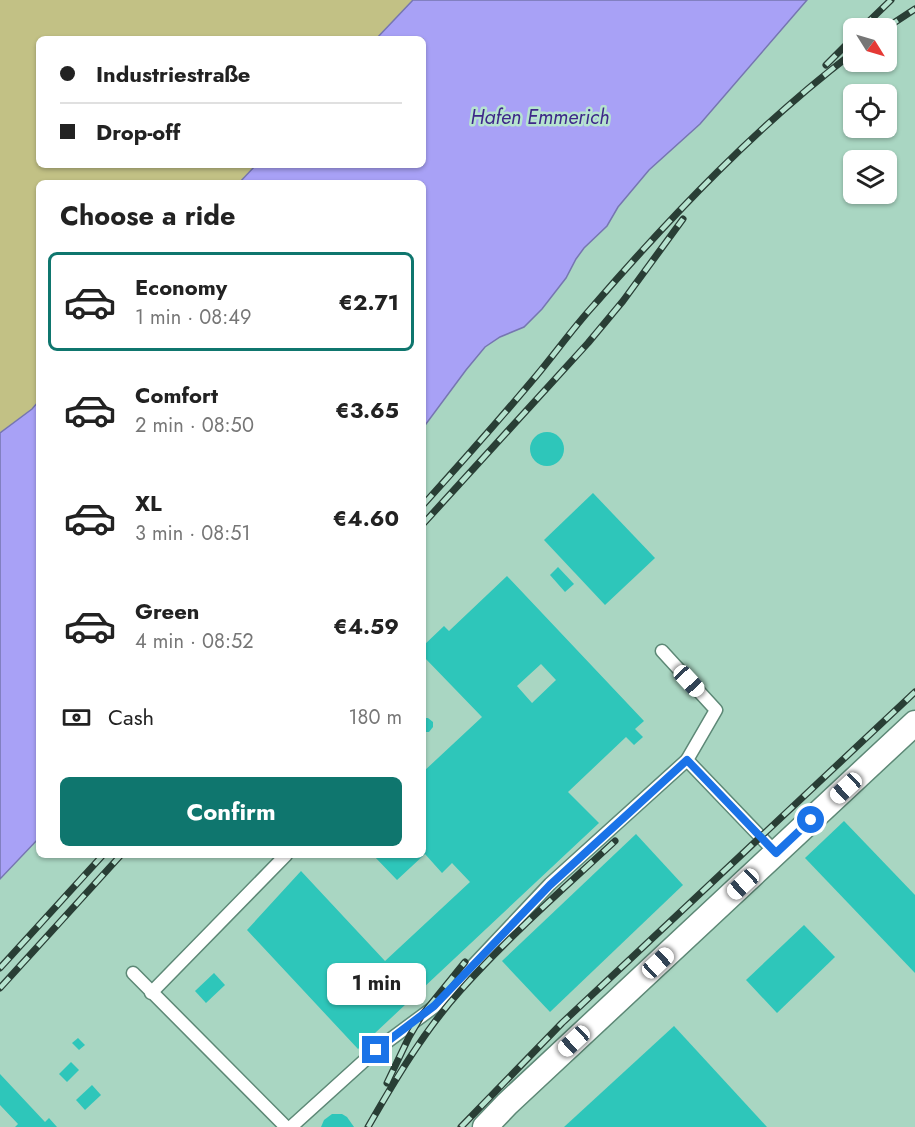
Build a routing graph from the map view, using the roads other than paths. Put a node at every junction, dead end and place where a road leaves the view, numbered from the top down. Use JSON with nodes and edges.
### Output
{"nodes":[{"id":1,"x":662,"y":651,"type":"dead end"},
{"id":2,"x":915,"y":723,"type":"edge"},
{"id":3,"x":687,"y":760,"type":"junction"},
{"id":4,"x":776,"y":853,"type":"junction"},
{"id":5,"x":282,"y":858,"type":"edge"},
{"id":6,"x":133,"y":974,"type":"dead end"},
{"id":7,"x":152,"y":993,"type":"junction"},
{"id":8,"x":286,"y":1127,"type":"edge"},
{"id":9,"x":291,"y":1127,"type":"edge"},
{"id":10,"x":485,"y":1127,"type":"edge"}],
"edges":[{"from":1,"to":3,"type":"lane"},
{"from":2,"to":4,"type":"street"},
{"from":3,"to":4,"type":"lane"},
{"from":3,"to":9,"type":"lane"},
{"from":4,"to":10,"type":"street"},
{"from":5,"to":7,"type":"lane"},
{"from":6,"to":7,"type":"lane"},
{"from":7,"to":8,"type":"lane"}]}
